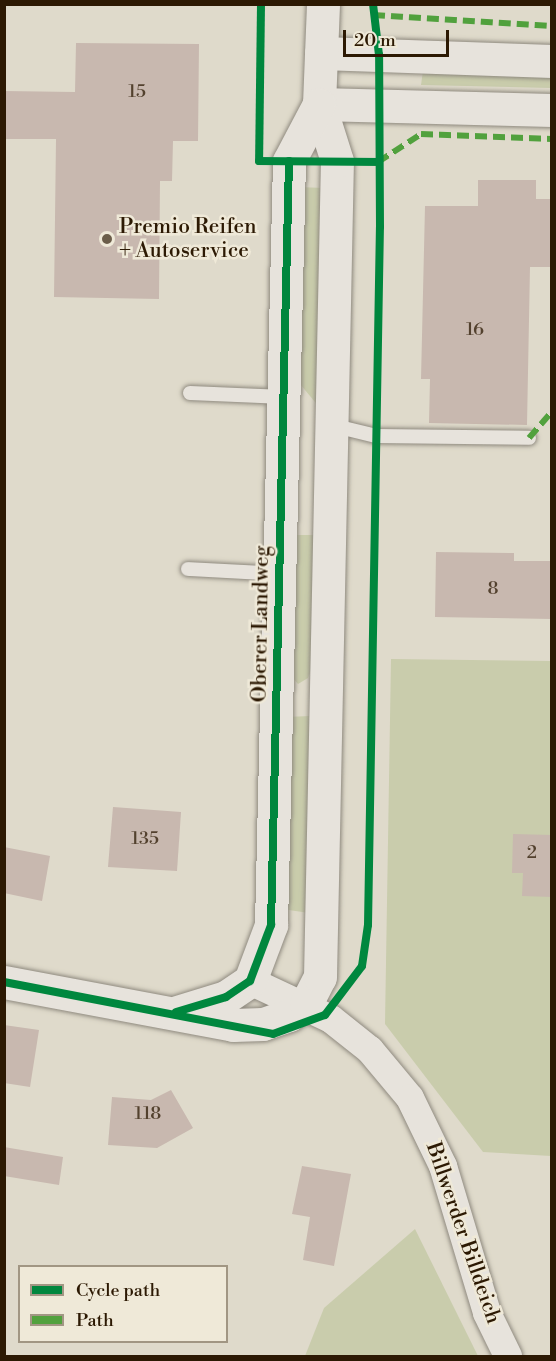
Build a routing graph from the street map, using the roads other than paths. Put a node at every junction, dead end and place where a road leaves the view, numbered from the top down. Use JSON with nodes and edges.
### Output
{"nodes":[{"id":1,"x":323,"y":4,"type":"edge"},
{"id":2,"x":321,"y":53,"type":"junction"},
{"id":3,"x":552,"y":61,"type":"edge"},
{"id":4,"x":319,"y":104,"type":"junction"},
{"id":5,"x":552,"y":110,"type":"edge"},
{"id":6,"x":190,"y":393,"type":"dead end"},
{"id":7,"x":284,"y":397,"type":"junction"},
{"id":8,"x":331,"y":425,"type":"junction"},
{"id":9,"x":529,"y":438,"type":"dead end"},
{"id":10,"x":188,"y":569,"type":"dead end"},
{"id":11,"x":280,"y":574,"type":"junction"},
{"id":12,"x":278,"y":667,"type":"junction"},
{"id":13,"x":324,"y":699,"type":"junction"},
{"id":14,"x":250,"y":981,"type":"junction"},
{"id":15,"x":4,"y":982,"type":"edge"},
{"id":16,"x":306,"y":1004,"type":"junction"},
{"id":17,"x":155,"y":1014,"type":"junction"},
{"id":18,"x":508,"y":1356,"type":"edge"}],
"edges":[{"from":1,"to":2,"type":"main road","name":"Oberer Landweg"},
{"from":2,"to":3,"type":"main road"},
{"from":2,"to":4,"type":"main road","name":"Oberer Landweg"},
{"from":4,"to":5,"type":"main road"},
{"from":4,"to":7,"type":"main road","name":"Oberer Landweg"},
{"from":4,"to":8,"type":"main road","name":"Oberer Landweg"},
{"from":6,"to":7,"type":"lane"},
{"from":7,"to":8,"type":"main road"},
{"from":7,"to":11,"type":"main road","name":"Oberer Landweg"},
{"from":8,"to":9,"type":"lane"},
{"from":8,"to":13,"type":"main road","name":"Oberer Landweg"},
{"from":10,"to":11,"type":"lane"},
{"from":11,"to":12,"type":"main road","name":"Oberer Landweg"},
{"from":12,"to":13,"type":"main road"},
{"from":12,"to":14,"type":"main road","name":"Oberer Landweg"},
{"from":13,"to":16,"type":"main road","name":"Oberer Landweg"},
{"from":14,"to":16,"type":"street","name":"Billwerder Billdeich"},
{"from":14,"to":17,"type":"main road"},
{"from":15,"to":17,"type":"main road"},
{"from":16,"to":17,"type":"main road"},
{"from":16,"to":18,"type":"street","name":"Billwerder Billdeich"}]}
